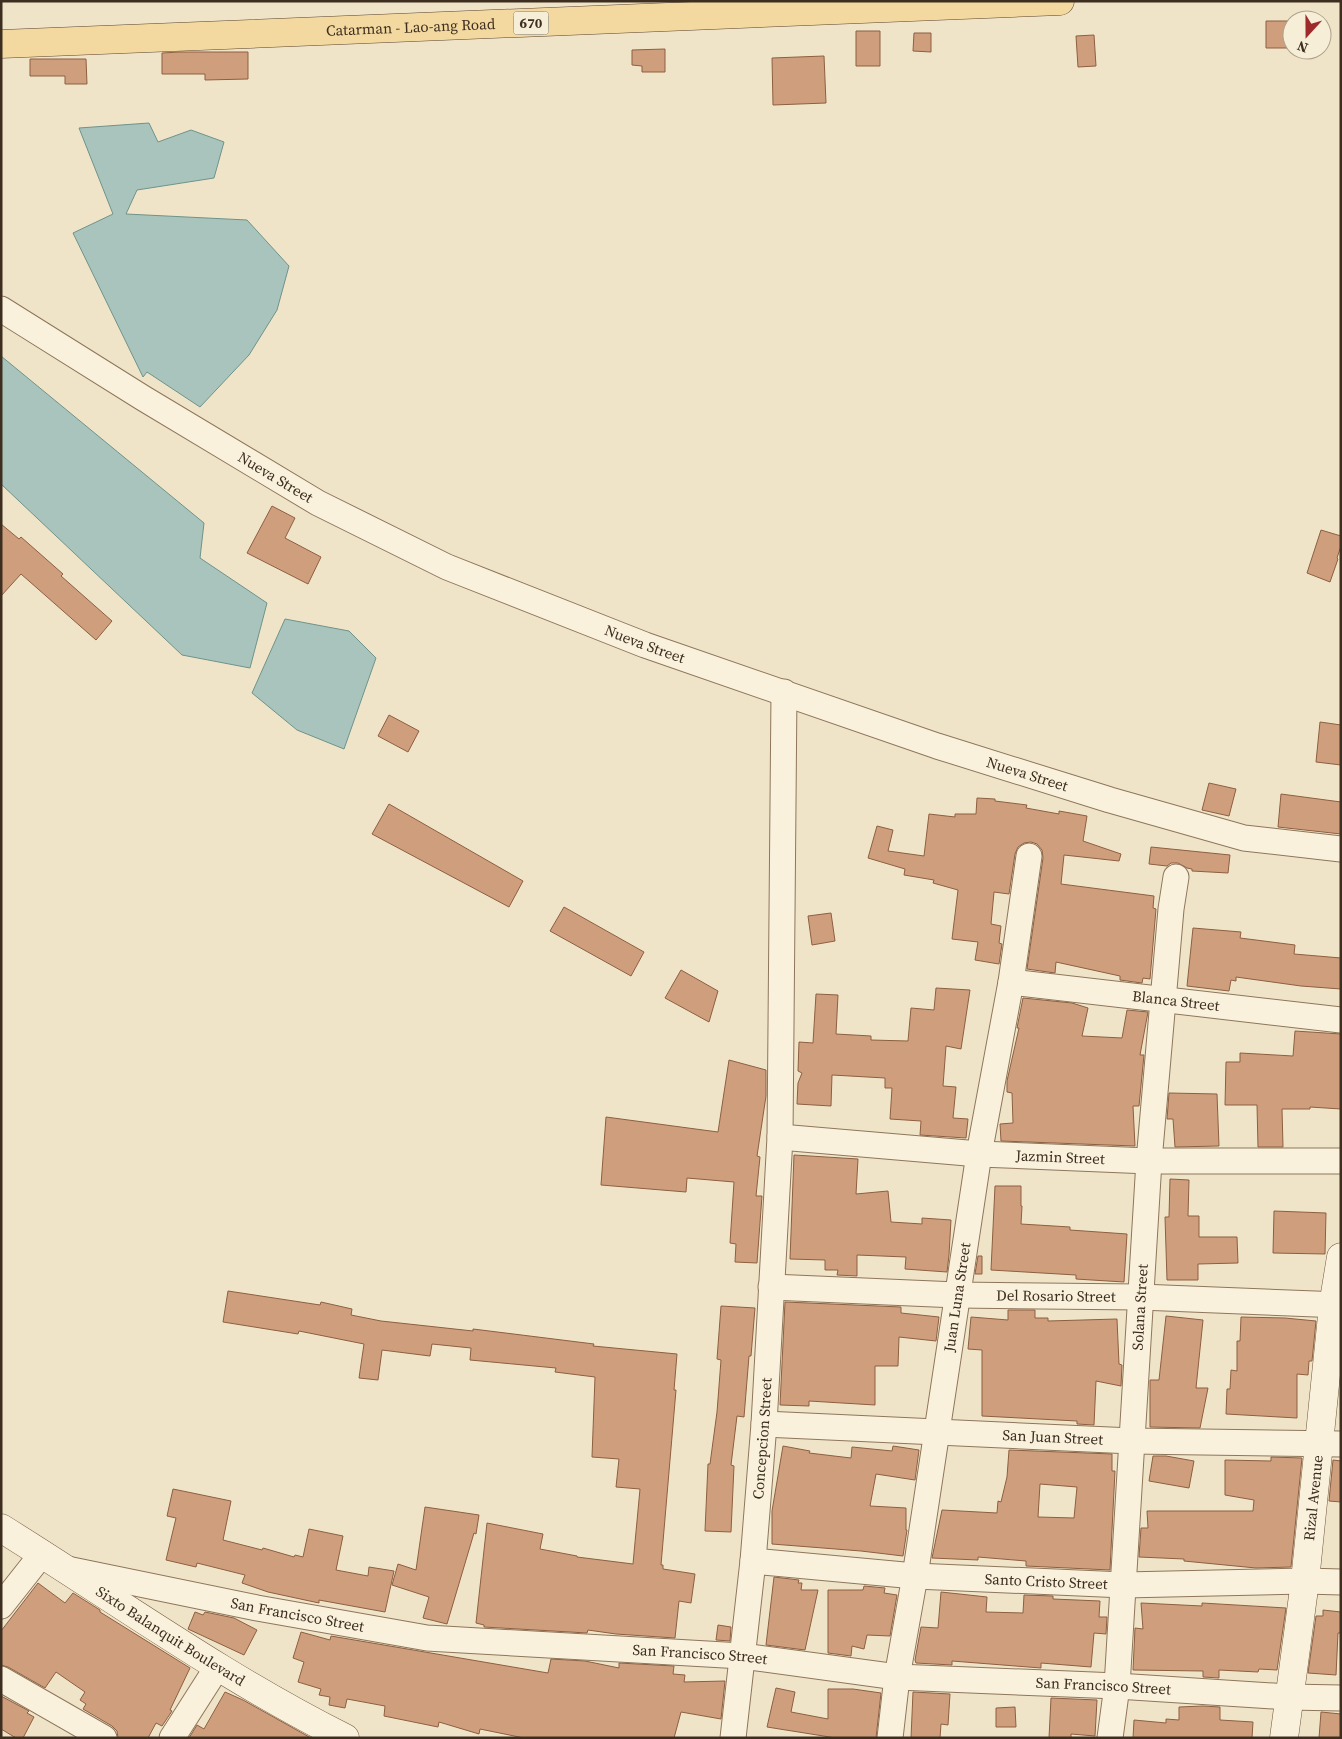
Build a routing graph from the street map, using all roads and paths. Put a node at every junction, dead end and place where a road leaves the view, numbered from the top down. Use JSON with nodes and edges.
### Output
{"nodes":[{"id":1,"x":1060,"y":1,"type":"edge"},
{"id":2,"x":1,"y":44,"type":"edge"},
{"id":3,"x":1,"y":309,"type":"edge"},
{"id":4,"x":784,"y":692,"type":"junction"},
{"id":5,"x":1341,"y":849,"type":"edge"},
{"id":6,"x":1029,"y":856,"type":"dead end"},
{"id":7,"x":1176,"y":877,"type":"dead end"},
{"id":8,"x":1010,"y":982,"type":"junction"},
{"id":9,"x":1163,"y":1000,"type":"junction"},
{"id":10,"x":1341,"y":1020,"type":"edge"},
{"id":11,"x":780,"y":1136,"type":"junction"},
{"id":12,"x":979,"y":1154,"type":"junction"},
{"id":13,"x":1149,"y":1161,"type":"junction"},
{"id":14,"x":1341,"y":1161,"type":"edge"},
{"id":15,"x":1341,"y":1257,"type":"edge"},
{"id":16,"x":771,"y":1287,"type":"junction"},
{"id":17,"x":957,"y":1295,"type":"junction"},
{"id":18,"x":1140,"y":1297,"type":"junction"},
{"id":19,"x":1337,"y":1305,"type":"edge"},
{"id":20,"x":764,"y":1424,"type":"junction"},
{"id":21,"x":936,"y":1431,"type":"junction"},
{"id":22,"x":1132,"y":1441,"type":"junction"},
{"id":23,"x":1329,"y":1444,"type":"edge"},
{"id":24,"x":1,"y":1528,"type":"edge"},
{"id":25,"x":42,"y":1554,"type":"junction"},
{"id":26,"x":753,"y":1561,"type":"junction"},
{"id":27,"x":64,"y":1568,"type":"junction"},
{"id":28,"x":915,"y":1576,"type":"junction"},
{"id":29,"x":1305,"y":1581,"type":"junction"},
{"id":30,"x":1341,"y":1582,"type":"edge"},
{"id":31,"x":1124,"y":1585,"type":"junction"},
{"id":32,"x":1,"y":1606,"type":"edge"},
{"id":33,"x":742,"y":1656,"type":"junction"},
{"id":34,"x":218,"y":1666,"type":"junction"},
{"id":35,"x":897,"y":1677,"type":"junction"},
{"id":36,"x":1,"y":1680,"type":"edge"},
{"id":37,"x":1117,"y":1686,"type":"junction"},
{"id":38,"x":1288,"y":1697,"type":"junction"},
{"id":39,"x":1341,"y":1698,"type":"edge"},
{"id":40,"x":104,"y":1738,"type":"edge"},
{"id":41,"x":172,"y":1738,"type":"edge"},
{"id":42,"x":345,"y":1738,"type":"edge"},
{"id":43,"x":733,"y":1738,"type":"edge"},
{"id":44,"x":890,"y":1738,"type":"edge"},
{"id":45,"x":1110,"y":1738,"type":"edge"},
{"id":46,"x":1284,"y":1738,"type":"edge"}],
"edges":[{"from":1,"to":2,"type":"main road","name":"Catarman - Lao-ang Road","number":"670"},
{"from":3,"to":4,"type":"street","name":"Nueva Street"},
{"from":4,"to":5,"type":"street","name":"Nueva Street"},
{"from":4,"to":11,"type":"street","name":"Concepcion Street"},
{"from":6,"to":8,"type":"street","name":"Juan Luna Street"},
{"from":7,"to":9,"type":"street","name":"Solana Street"},
{"from":8,"to":9,"type":"street","name":"Blanca Street"},
{"from":8,"to":12,"type":"street","name":"Juan Luna Street"},
{"from":9,"to":10,"type":"street","name":"Blanca Street"},
{"from":9,"to":13,"type":"street","name":"Solana Street"},
{"from":11,"to":12,"type":"street","name":"Jazmin Street"},
{"from":11,"to":16,"type":"street","name":"Concepcion Street"},
{"from":12,"to":13,"type":"street","name":"Jazmin Street"},
{"from":12,"to":17,"type":"street","name":"Juan Luna Street"},
{"from":13,"to":14,"type":"street","name":"Jazmin Street"},
{"from":13,"to":18,"type":"street","name":"Solana Street"},
{"from":15,"to":19,"type":"street","name":"Rizal Avenue"},
{"from":16,"to":17,"type":"street","name":"Del Rosario Street"},
{"from":16,"to":20,"type":"street","name":"Concepcion Street"},
{"from":17,"to":18,"type":"street","name":"Del Rosario Street"},
{"from":17,"to":21,"type":"street","name":"Juan Luna Street"},
{"from":18,"to":19,"type":"street","name":"Del Rosario Street"},
{"from":18,"to":22,"type":"street","name":"Solana Street"},
{"from":19,"to":23,"type":"street","name":"Rizal Avenue"},
{"from":20,"to":21,"type":"street","name":"San Juan Street"},
{"from":20,"to":26,"type":"street","name":"Concepcion Street"},
{"from":21,"to":22,"type":"street","name":"San Juan Street"},
{"from":21,"to":28,"type":"street","name":"Juan Luna Street"},
{"from":22,"to":23,"type":"street","name":"San Juan Street"},
{"from":22,"to":31,"type":"street","name":"Solana Street"},
{"from":23,"to":29,"type":"street","name":"Rizal Avenue"},
{"from":24,"to":25,"type":"street","name":"Sixto Balanquit Boulevard"},
{"from":25,"to":27,"type":"street","name":"Sixto Balanquit Boulevard"},
{"from":25,"to":32,"type":"street"},
{"from":26,"to":28,"type":"street","name":"Santo Cristo Street"},
{"from":26,"to":33,"type":"street","name":"Concepcion Street"},
{"from":27,"to":33,"type":"street","name":"San Francisco Street"},
{"from":27,"to":34,"type":"street","name":"Sixto Balanquit Boulevard"},
{"from":28,"to":31,"type":"street","name":"Santo Cristo Street"},
{"from":28,"to":35,"type":"street","name":"Juan Luna Street"},
{"from":29,"to":30,"type":"street","name":"Santo Cristo Street"},
{"from":29,"to":31,"type":"street","name":"Santo Cristo Street"},
{"from":29,"to":38,"type":"street","name":"Rizal Avenue"},
{"from":31,"to":37,"type":"street","name":"Solana Street"},
{"from":33,"to":35,"type":"street","name":"San Francisco Street"},
{"from":33,"to":43,"type":"street","name":"Concepcion Street"},
{"from":34,"to":41,"type":"street"},
{"from":34,"to":42,"type":"street","name":"Sixto Balanquit Boulevard"},
{"from":35,"to":37,"type":"street","name":"San Francisco Street"},
{"from":35,"to":44,"type":"street","name":"Juan Luna Street"},
{"from":36,"to":40,"type":"street"},
{"from":37,"to":38,"type":"street","name":"San Francisco Street"},
{"from":37,"to":45,"type":"street","name":"Solana Street"},
{"from":38,"to":39,"type":"street","name":"San Francisco Street"},
{"from":38,"to":46,"type":"street","name":"Rizal Avenue"}]}
